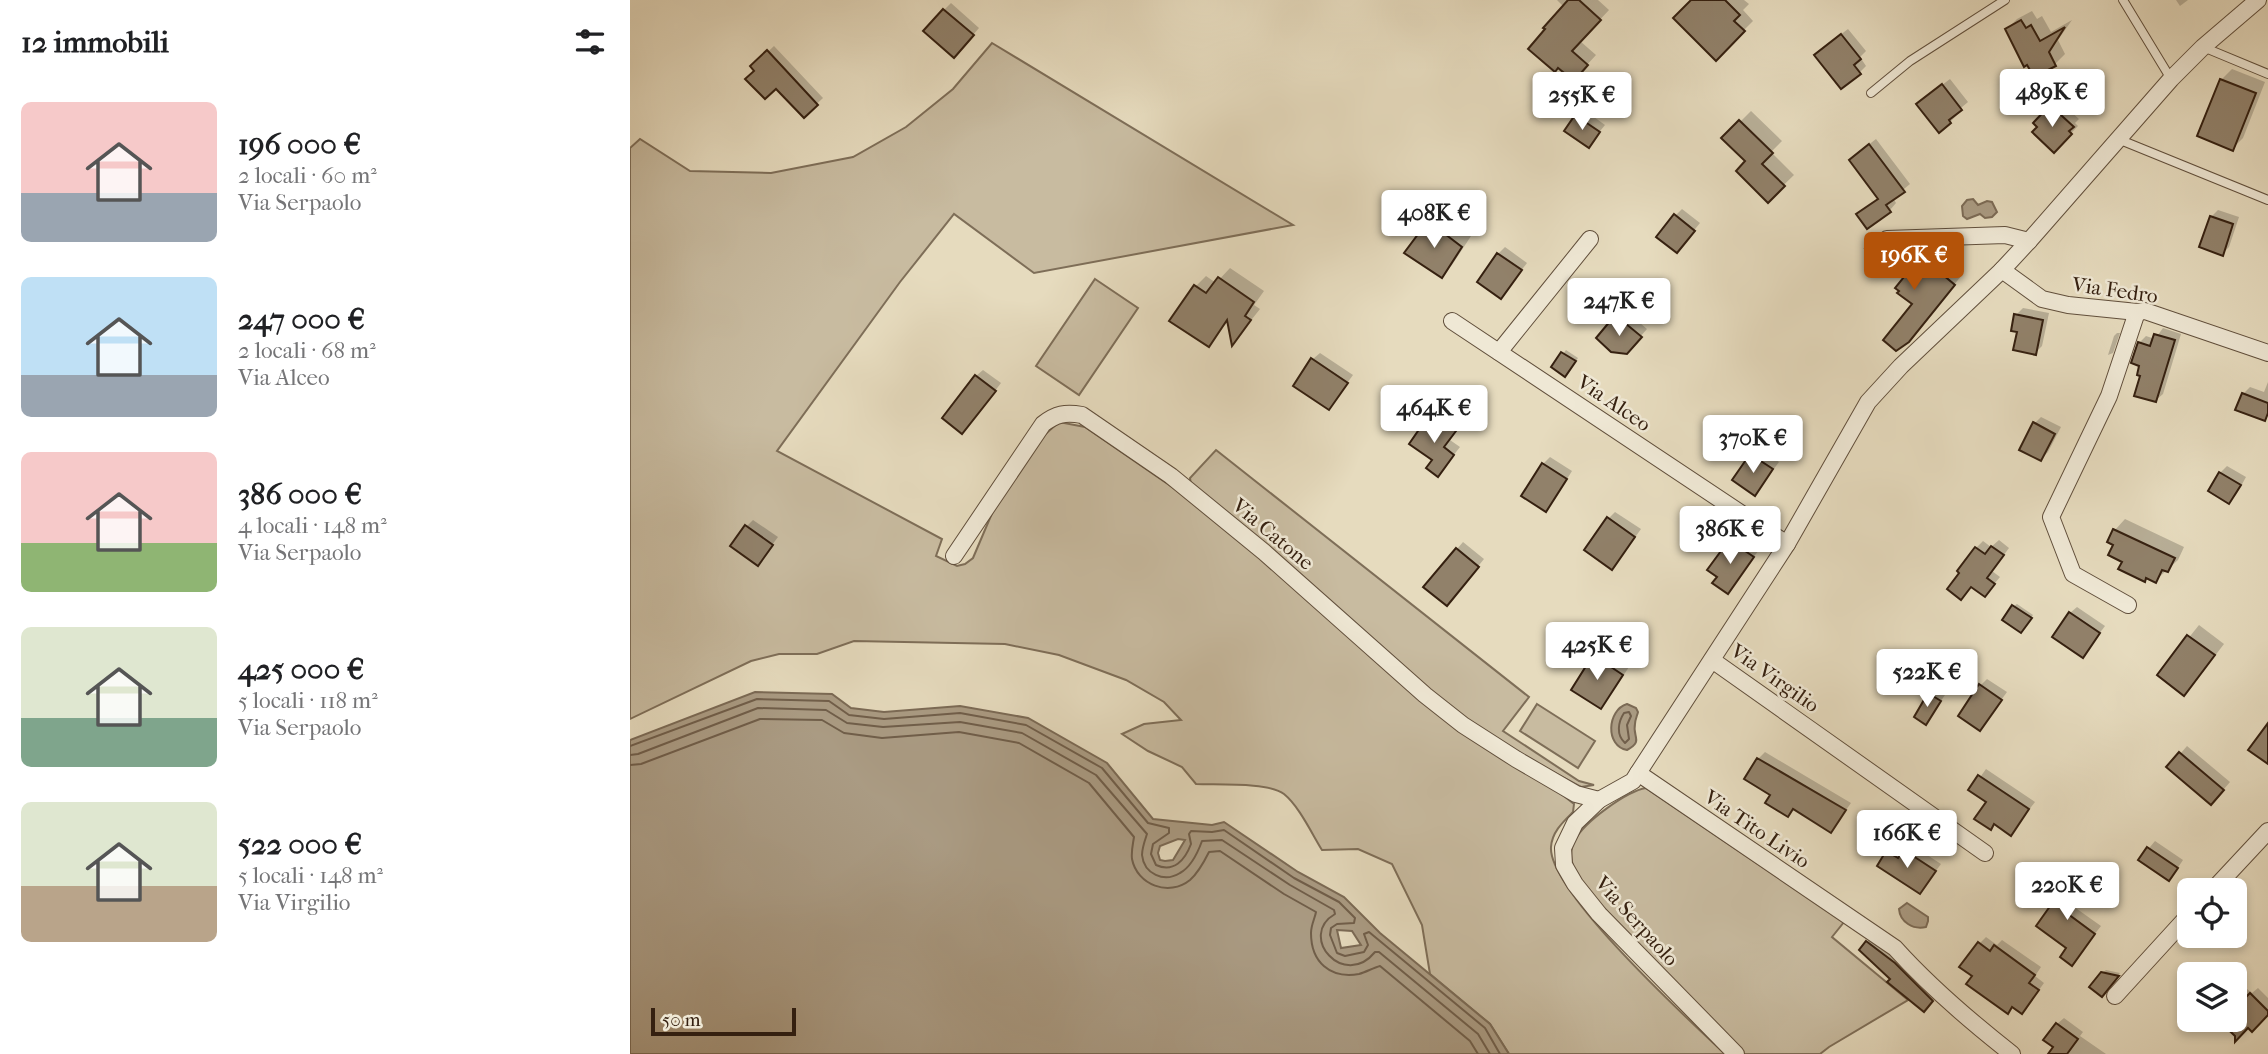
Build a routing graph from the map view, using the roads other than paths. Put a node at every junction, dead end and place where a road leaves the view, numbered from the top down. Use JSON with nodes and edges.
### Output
{"nodes":[{"id":1,"x":2005,"y":0,"type":"edge"},
{"id":2,"x":2123,"y":0,"type":"edge"},
{"id":3,"x":2258,"y":0,"type":"edge"},
{"id":4,"x":2203,"y":47,"type":"junction"},
{"id":5,"x":2268,"y":74,"type":"edge"},
{"id":6,"x":2171,"y":79,"type":"junction"},
{"id":7,"x":1871,"y":93,"type":"dead end"},
{"id":8,"x":2118,"y":139,"type":"junction"},
{"id":9,"x":2268,"y":200,"type":"edge"},
{"id":10,"x":1590,"y":239,"type":"dead end"},
{"id":11,"x":1887,"y":239,"type":"dead end"},
{"id":12,"x":2029,"y":242,"type":"junction"},
{"id":13,"x":2003,"y":270,"type":"junction"},
{"id":14,"x":2137,"y":312,"type":"junction"},
{"id":15,"x":1452,"y":321,"type":"dead end"},
{"id":16,"x":1499,"y":352,"type":"junction"},
{"id":17,"x":2268,"y":353,"type":"edge"},
{"id":18,"x":1787,"y":544,"type":"junction"},
{"id":19,"x":954,"y":556,"type":"dead end"},
{"id":20,"x":2128,"y":605,"type":"dead end"},
{"id":21,"x":1712,"y":660,"type":"junction"},
{"id":22,"x":1638,"y":773,"type":"junction"},
{"id":23,"x":1599,"y":800,"type":"junction"},
{"id":24,"x":2268,"y":831,"type":"edge"},
{"id":25,"x":1985,"y":853,"type":"dead end"},
{"id":26,"x":2224,"y":878,"type":"edge"},
{"id":27,"x":2177,"y":928,"type":"edge"},
{"id":28,"x":2115,"y":996,"type":"dead end"},
{"id":29,"x":1736,"y":1054,"type":"edge"},
{"id":30,"x":2012,"y":1054,"type":"edge"}],
"edges":[{"from":1,"to":7,"type":"lane"},
{"from":2,"to":6,"type":"lane"},
{"from":3,"to":4,"type":"street","name":"Via Serpaolo"},
{"from":4,"to":5,"type":"lane"},
{"from":4,"to":6,"type":"street","name":"Via Serpaolo"},
{"from":6,"to":8,"type":"street","name":"Via Serpaolo"},
{"from":8,"to":9,"type":"lane"},
{"from":8,"to":12,"type":"street","name":"Via Serpaolo"},
{"from":10,"to":16,"type":"street"},
{"from":11,"to":12,"type":"street"},
{"from":12,"to":13,"type":"street","name":"Via Serpaolo"},
{"from":13,"to":14,"type":"street","name":"Via Fedro"},
{"from":13,"to":18,"type":"street","name":"Via Serpaolo"},
{"from":14,"to":17,"type":"street","name":"Via Fedro"},
{"from":14,"to":20,"type":"street"},
{"from":15,"to":16,"type":"street","name":"Via Alceo"},
{"from":16,"to":18,"type":"street","name":"Via Alceo"},
{"from":18,"to":21,"type":"street","name":"Via Serpaolo"},
{"from":19,"to":23,"type":"street","name":"Via Catone"},
{"from":21,"to":22,"type":"street","name":"Via Serpaolo"},
{"from":21,"to":25,"type":"street","name":"Via Virgilio"},
{"from":22,"to":23,"type":"street","name":"Via Serpaolo"},
{"from":22,"to":30,"type":"street","name":"Via Tito Livio"},
{"from":23,"to":29,"type":"street","name":"Via Serpaolo"},
{"from":24,"to":26,"type":"street"},
{"from":27,"to":28,"type":"street"}]}
